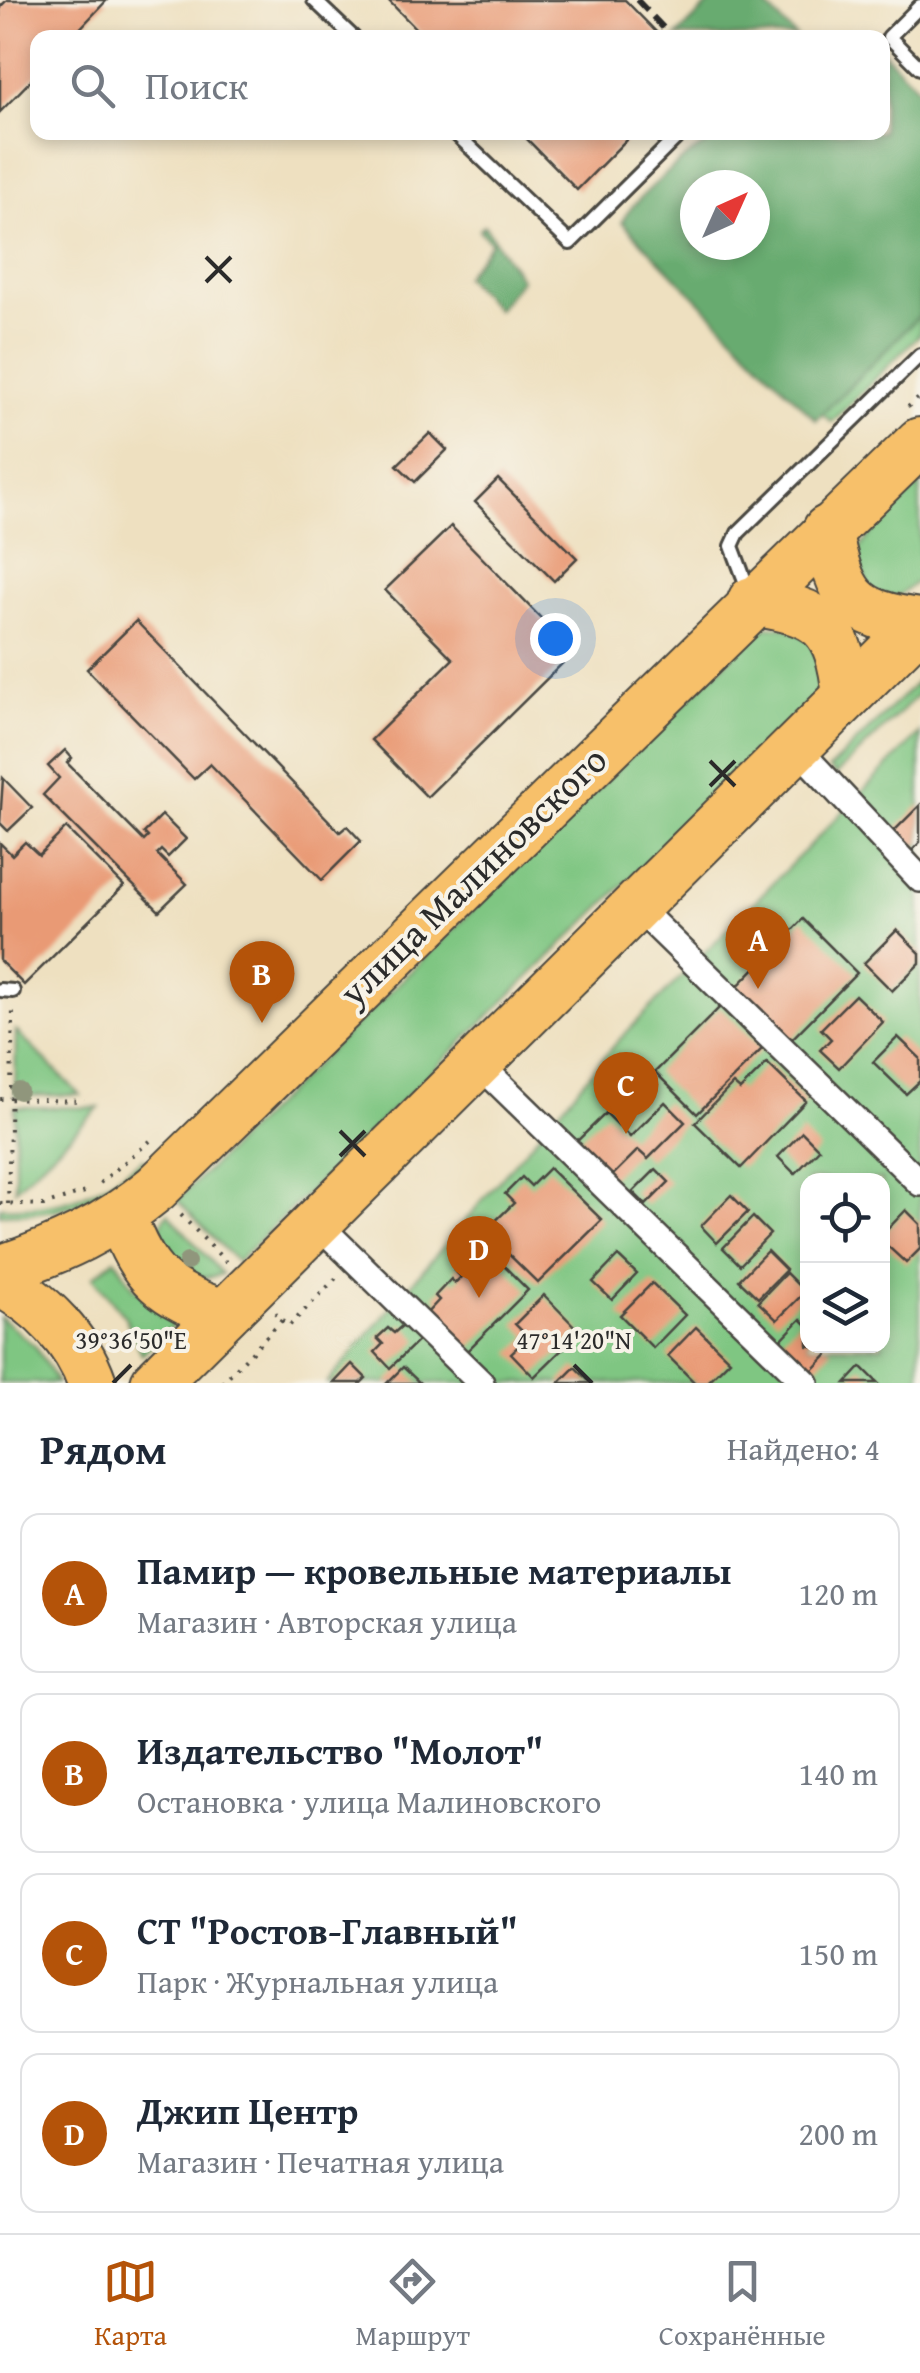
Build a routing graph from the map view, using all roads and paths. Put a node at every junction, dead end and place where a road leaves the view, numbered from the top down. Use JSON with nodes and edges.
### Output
{"nodes":[{"id":1,"x":314,"y":0,"type":"edge"},
{"id":2,"x":920,"y":6,"type":"edge"},
{"id":3,"x":346,"y":30,"type":"edge"},
{"id":4,"x":890,"y":36,"type":"edge"},
{"id":5,"x":890,"y":38,"type":"edge"},
{"id":6,"x":920,"y":68,"type":"edge"},
{"id":7,"x":462,"y":140,"type":"edge"},
{"id":8,"x":674,"y":140,"type":"edge"},
{"id":9,"x":920,"y":354,"type":"edge"},
{"id":10,"x":920,"y":442,"type":"edge"},
{"id":11,"x":827,"y":530,"type":"junction"},
{"id":12,"x":752,"y":601,"type":"junction"},
{"id":13,"x":920,"y":624,"type":"edge"},
{"id":14,"x":847,"y":696,"type":"junction"},
{"id":15,"x":796,"y":746,"type":"junction"},
{"id":16,"x":920,"y":879,"type":"edge"},
{"id":17,"x":635,"y":905,"type":"junction"},
{"id":18,"x":7,"y":990,"type":"edge"},
{"id":19,"x":478,"y":1063,"type":"junction"},
{"id":20,"x":0,"y":1099,"type":"edge"},
{"id":21,"x":10,"y":1099,"type":"junction"},
{"id":22,"x":84,"y":1101,"type":"dead end"},
{"id":23,"x":156,"y":1136,"type":"dead end"},
{"id":24,"x":920,"y":1184,"type":"edge"},
{"id":25,"x":0,"y":1204,"type":"edge"},
{"id":26,"x":8,"y":1204,"type":"junction"},
{"id":27,"x":121,"y":1216,"type":"junction"},
{"id":28,"x":318,"y":1223,"type":"junction"},
{"id":29,"x":354,"y":1260,"type":"junction"},
{"id":30,"x":0,"y":1270,"type":"edge"},
{"id":31,"x":0,"y":1283,"type":"edge"},
{"id":32,"x":224,"y":1314,"type":"junction"},
{"id":33,"x":282,"y":1320,"type":"dead end"},
{"id":34,"x":92,"y":1383,"type":"edge"},
{"id":35,"x":155,"y":1383,"type":"edge"},
{"id":36,"x":480,"y":1383,"type":"edge"},
{"id":37,"x":806,"y":1383,"type":"edge"}],
"edges":[{"from":1,"to":3,"type":"lane"},
{"from":2,"to":4,"type":"lane"},
{"from":5,"to":6,"type":"lane"},
{"from":7,"to":8,"type":"lane"},
{"from":9,"to":12,"type":"lane"},
{"from":10,"to":11,"type":"highway","name":"улица Малиновского"},
{"from":11,"to":12,"type":"highway","name":"улица Малиновского"},
{"from":11,"to":13,"type":"highway"},
{"from":12,"to":14,"type":"highway"},
{"from":12,"to":27,"type":"highway","name":"улица Малиновского"},
{"from":13,"to":14,"type":"highway"},
{"from":14,"to":15,"type":"highway"},
{"from":15,"to":16,"type":"street"},
{"from":15,"to":17,"type":"highway"},
{"from":17,"to":19,"type":"highway"},
{"from":17,"to":24,"type":"street"},
{"from":18,"to":21,"type":"path"},
{"from":19,"to":28,"type":"highway"},
{"from":19,"to":37,"type":"street"},
{"from":20,"to":21,"type":"path"},
{"from":21,"to":22,"type":"path"},
{"from":21,"to":26,"type":"path"},
{"from":23,"to":26,"type":"path"},
{"from":25,"to":26,"type":"path"},
{"from":27,"to":30,"type":"highway","name":"улица Малиновского"},
{"from":27,"to":32,"type":"highway"},
{"from":28,"to":29,"type":"street"},
{"from":28,"to":32,"type":"highway"},
{"from":29,"to":33,"type":"path"},
{"from":29,"to":36,"type":"street"},
{"from":31,"to":34,"type":"highway"},
{"from":32,"to":35,"type":"highway"}]}
